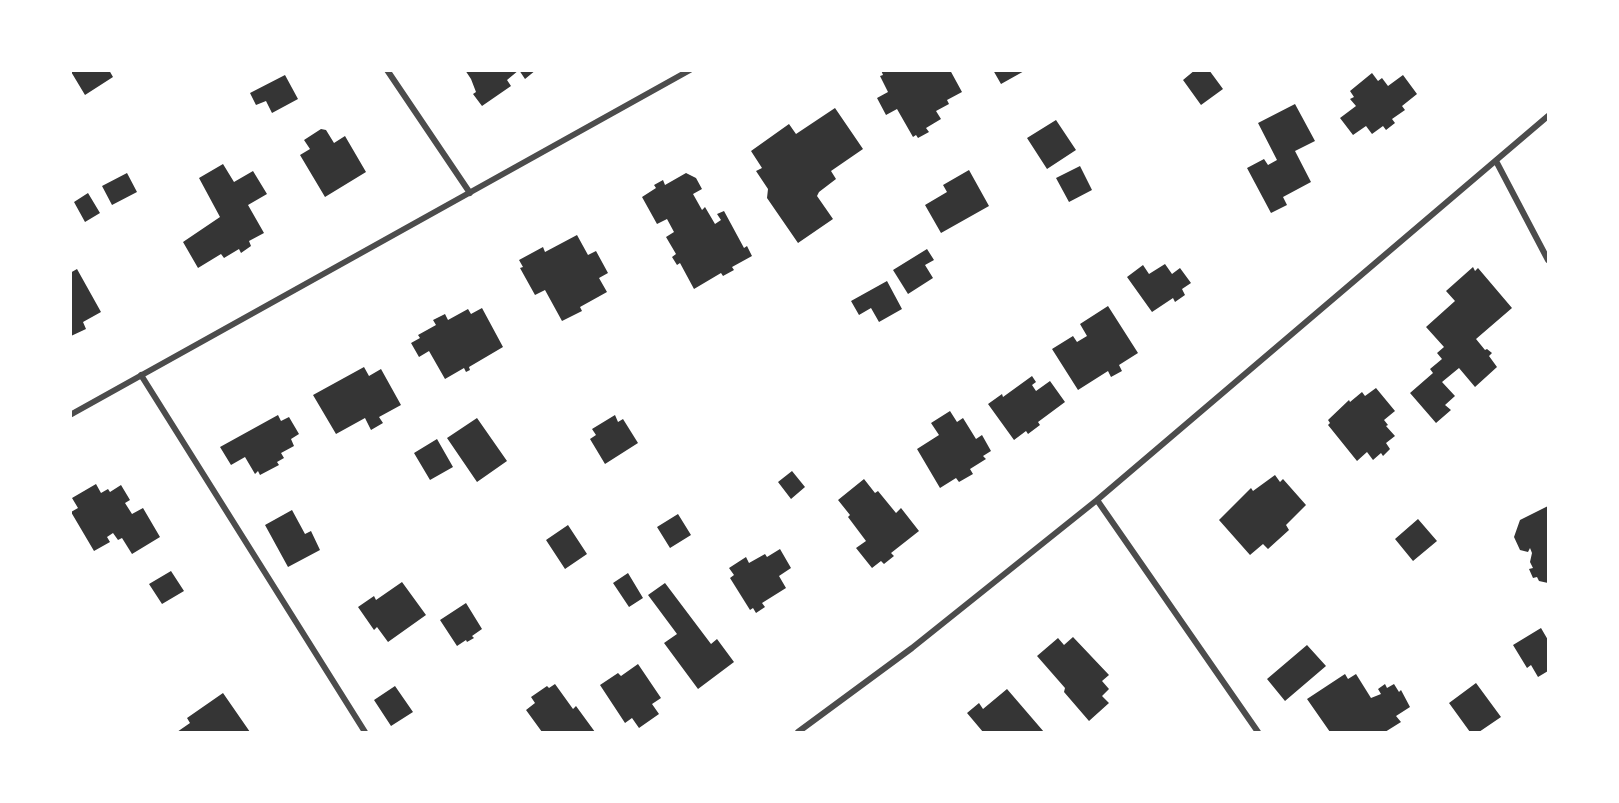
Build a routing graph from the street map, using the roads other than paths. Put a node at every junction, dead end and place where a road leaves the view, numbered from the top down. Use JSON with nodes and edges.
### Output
{"nodes":[{"id":1,"x":387,"y":70,"type":"edge"},
{"id":2,"x":690,"y":70,"type":"edge"},
{"id":3,"x":1548,"y":116,"type":"edge"},
{"id":4,"x":1496,"y":161,"type":"junction"},
{"id":5,"x":470,"y":193,"type":"junction"},
{"id":6,"x":1548,"y":260,"type":"edge"},
{"id":7,"x":141,"y":375,"type":"junction"},
{"id":8,"x":70,"y":415,"type":"edge"},
{"id":9,"x":1097,"y":500,"type":"junction"},
{"id":10,"x":364,"y":732,"type":"edge"},
{"id":11,"x":798,"y":732,"type":"edge"},
{"id":12,"x":1258,"y":732,"type":"edge"}],
"edges":[{"from":1,"to":5,"type":"street"},
{"from":2,"to":5,"type":"street"},
{"from":3,"to":4,"type":"street"},
{"from":4,"to":6,"type":"street"},
{"from":4,"to":9,"type":"street"},
{"from":5,"to":7,"type":"street"},
{"from":7,"to":8,"type":"street"},
{"from":7,"to":10,"type":"street"},
{"from":9,"to":11,"type":"street"},
{"from":9,"to":12,"type":"street"}]}
